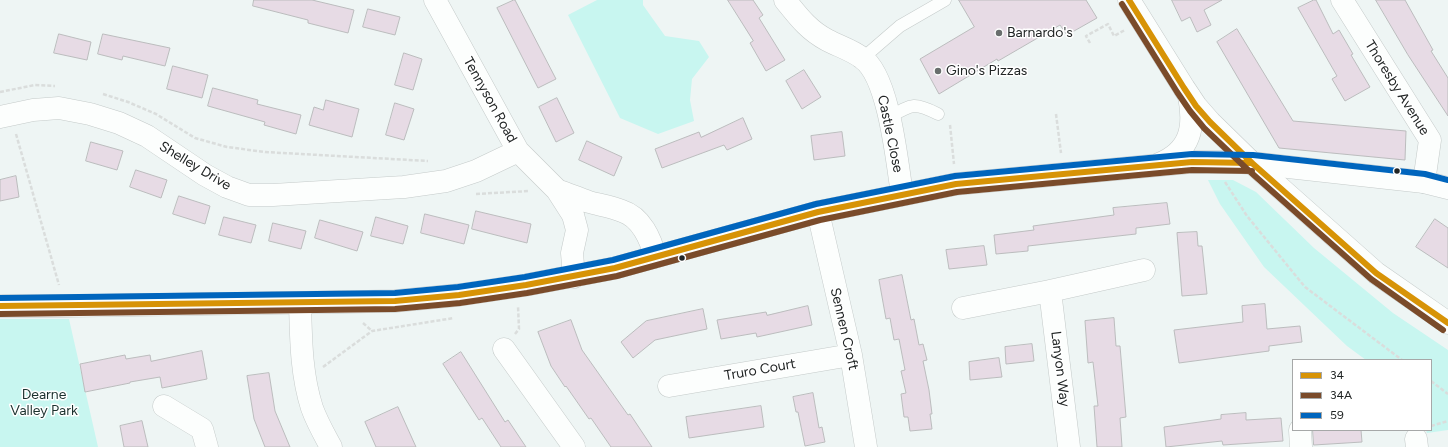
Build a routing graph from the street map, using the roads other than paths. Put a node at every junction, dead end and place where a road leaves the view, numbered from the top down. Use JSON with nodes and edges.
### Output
{"nodes":[{"id":1,"x":435,"y":0,"type":"edge"},
{"id":2,"x":785,"y":0,"type":"edge"},
{"id":3,"x":945,"y":0,"type":"edge"},
{"id":4,"x":1129,"y":0,"type":"edge"},
{"id":5,"x":1342,"y":0,"type":"edge"},
{"id":6,"x":863,"y":58,"type":"junction"},
{"id":7,"x":1189,"y":96,"type":"junction"},
{"id":8,"x":5,"y":116,"type":"edge"},
{"id":9,"x":944,"y":116,"type":"road end"},
{"id":10,"x":890,"y":117,"type":"junction"},
{"id":11,"x":518,"y":151,"type":"junction"},
{"id":12,"x":1252,"y":164,"type":"junction"},
{"id":13,"x":1156,"y":165,"type":"junction"},
{"id":14,"x":1424,"y":182,"type":"junction"},
{"id":15,"x":1448,"y":188,"type":"edge"},
{"id":16,"x":557,"y":190,"type":"junction"},
{"id":17,"x":902,"y":194,"type":"junction"},
{"id":18,"x":818,"y":212,"type":"junction"},
{"id":19,"x":655,"y":257,"type":"junction"},
{"id":20,"x":1144,"y":270,"type":"dead end"},
{"id":21,"x":574,"y":277,"type":"junction"},
{"id":22,"x":1050,"y":291,"type":"junction"},
{"id":23,"x":300,"y":303,"type":"junction"},
{"id":24,"x":0,"y":306,"type":"edge"},
{"id":25,"x":963,"y":308,"type":"dead end"},
{"id":26,"x":1448,"y":323,"type":"edge"},
{"id":27,"x":504,"y":349,"type":"dead end"},
{"id":28,"x":851,"y":355,"type":"junction"},
{"id":29,"x":669,"y":386,"type":"dead end"},
{"id":30,"x":164,"y":406,"type":"dead end"},
{"id":31,"x":1300,"y":431,"type":"edge"},
{"id":32,"x":207,"y":447,"type":"edge"},
{"id":33,"x":331,"y":447,"type":"edge"},
{"id":34,"x":574,"y":447,"type":"edge"},
{"id":35,"x":866,"y":447,"type":"edge"},
{"id":36,"x":1069,"y":447,"type":"edge"},
{"id":37,"x":1301,"y":447,"type":"edge"}],
"edges":[{"from":1,"to":11,"type":"street","name":"Tennyson Road"},
{"from":2,"to":6,"type":"street","name":"Castle Close"},
{"from":3,"to":6,"type":"lane"},
{"from":4,"to":7,"type":"street"},
{"from":5,"to":14,"type":"street","name":"Thoresby Avenue"},
{"from":6,"to":10,"type":"street","name":"Castle Close"},
{"from":7,"to":12,"type":"street"},
{"from":7,"to":13,"type":"street"},
{"from":8,"to":11,"type":"street","name":"Shelley Drive"},
{"from":9,"to":10,"type":"lane"},
{"from":10,"to":17,"type":"street","name":"Castle Close"},
{"from":11,"to":16,"type":"street","name":"Tennyson Road"},
{"from":12,"to":13,"type":"street"},
{"from":12,"to":14,"type":"street"},
{"from":12,"to":26,"type":"street"},
{"from":13,"to":17,"type":"street"},
{"from":14,"to":15,"type":"street"},
{"from":16,"to":19,"type":"street","name":"Tennyson Road"},
{"from":16,"to":21,"type":"street","name":"Tennyson Road"},
{"from":17,"to":18,"type":"street"},
{"from":18,"to":19,"type":"street"},
{"from":18,"to":28,"type":"street","name":"Sennen Croft"},
{"from":19,"to":21,"type":"street"},
{"from":20,"to":22,"type":"street"},
{"from":21,"to":23,"type":"street"},
{"from":22,"to":25,"type":"street"},
{"from":22,"to":36,"type":"street","name":"Lanyon Way"},
{"from":23,"to":24,"type":"street"},
{"from":23,"to":33,"type":"street"},
{"from":27,"to":34,"type":"street"},
{"from":28,"to":29,"type":"street","name":"Truro Court"},
{"from":28,"to":35,"type":"street","name":"Sennen Croft"},
{"from":30,"to":32,"type":"street"},
{"from":31,"to":37,"type":"street"}]}
